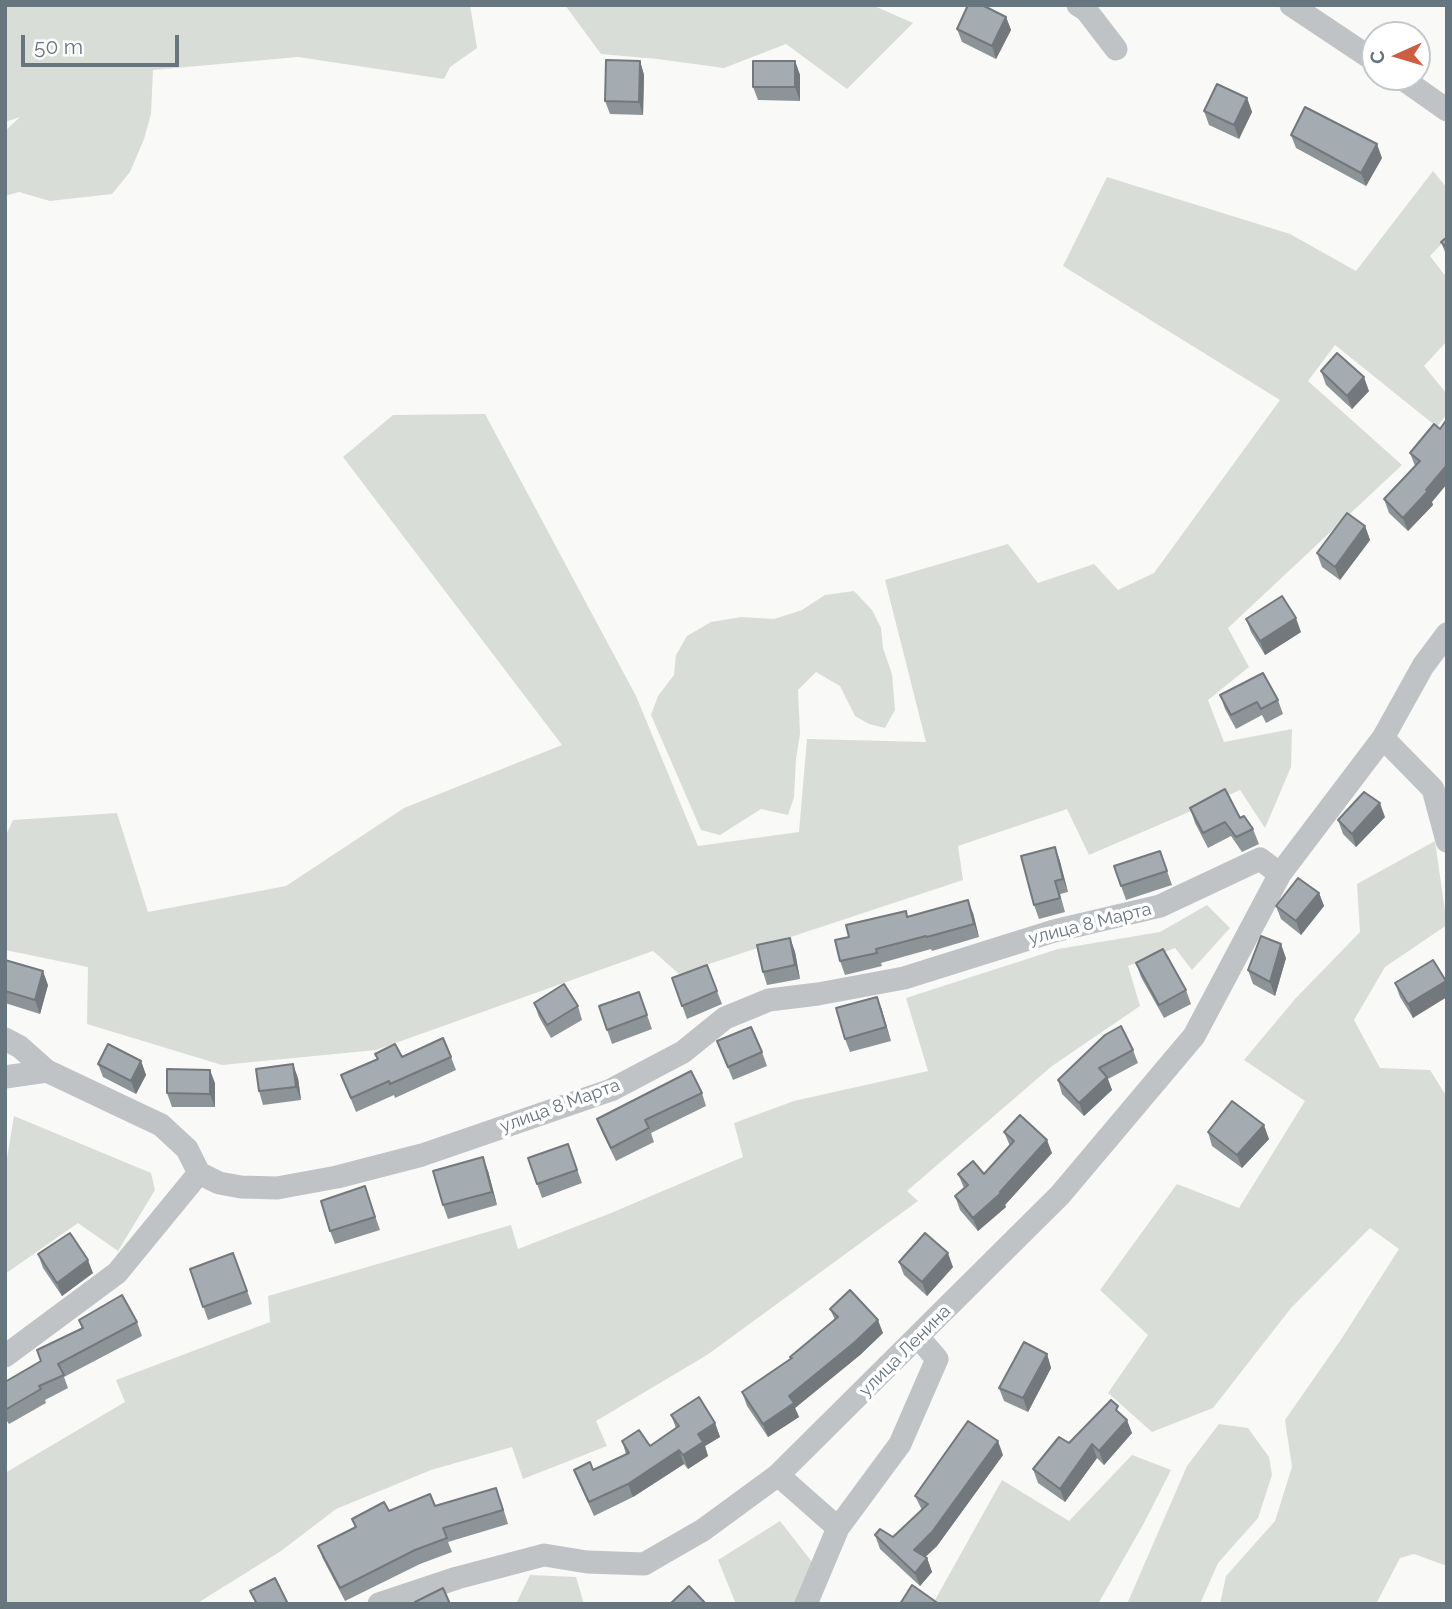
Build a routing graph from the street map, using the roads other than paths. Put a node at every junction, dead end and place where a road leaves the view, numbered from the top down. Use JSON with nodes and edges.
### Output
{"nodes":[{"id":1,"x":1078,"y":5,"type":"edge"},
{"id":2,"x":1291,"y":5,"type":"edge"},
{"id":3,"x":1116,"y":48,"type":"dead end"},
{"id":4,"x":1361,"y":52,"type":"edge"},
{"id":5,"x":1420,"y":91,"type":"edge"},
{"id":6,"x":1447,"y":110,"type":"edge"},
{"id":7,"x":1447,"y":634,"type":"edge"},
{"id":8,"x":1382,"y":738,"type":"junction"},
{"id":9,"x":1447,"y":841,"type":"edge"},
{"id":10,"x":1280,"y":874,"type":"junction"},
{"id":11,"x":5,"y":1039,"type":"edge"},
{"id":12,"x":47,"y":1071,"type":"junction"},
{"id":13,"x":5,"y":1077,"type":"edge"},
{"id":14,"x":199,"y":1173,"type":"junction"},
{"id":15,"x":919,"y":1338,"type":"junction"},
{"id":16,"x":5,"y":1356,"type":"edge"},
{"id":17,"x":778,"y":1475,"type":"junction"},
{"id":18,"x":838,"y":1528,"type":"junction"},
{"id":19,"x":379,"y":1604,"type":"edge"},
{"id":20,"x":806,"y":1604,"type":"edge"}],
"edges":[{"from":1,"to":3,"type":"street"},
{"from":2,"to":4,"type":"street"},
{"from":5,"to":6,"type":"street"},
{"from":7,"to":8,"type":"street","name":"улица Ленина"},
{"from":8,"to":9,"type":"street"},
{"from":8,"to":10,"type":"street","name":"улица Ленина"},
{"from":10,"to":14,"type":"street","name":"улица 8 Марта"},
{"from":10,"to":15,"type":"street","name":"улица Ленина"},
{"from":11,"to":12,"type":"street"},
{"from":12,"to":13,"type":"street"},
{"from":12,"to":14,"type":"street"},
{"from":14,"to":16,"type":"street"},
{"from":15,"to":17,"type":"street","name":"улица Ленина"},
{"from":15,"to":18,"type":"street"},
{"from":17,"to":18,"type":"street"},
{"from":17,"to":19,"type":"street","name":"улица Ленина"},
{"from":18,"to":20,"type":"street"}]}
